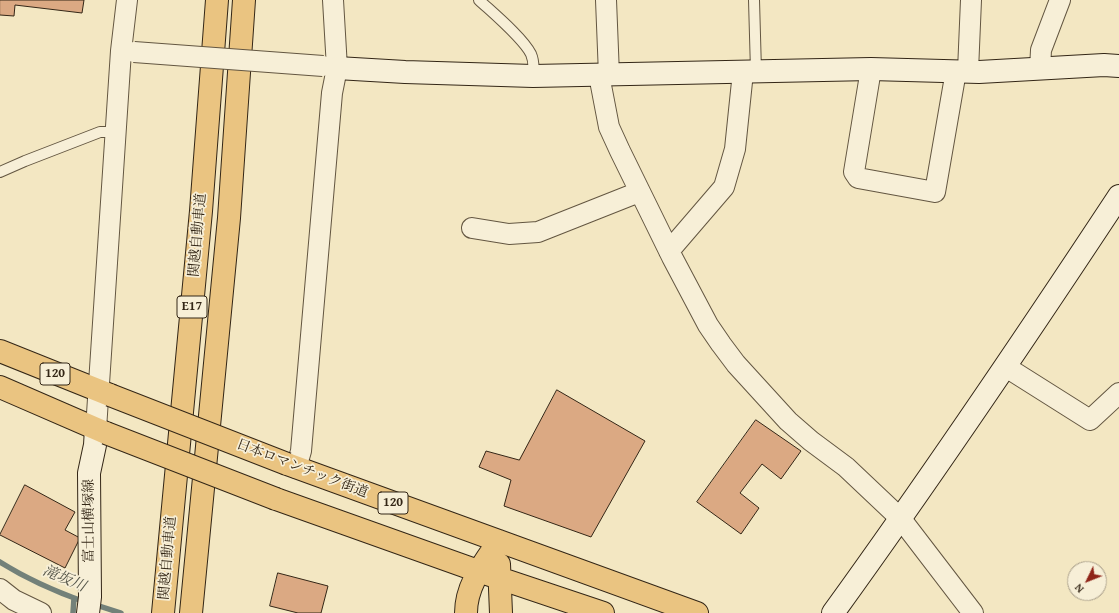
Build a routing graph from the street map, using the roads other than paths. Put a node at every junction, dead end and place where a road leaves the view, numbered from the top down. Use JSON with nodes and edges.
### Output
{"nodes":[{"id":1,"x":127,"y":0,"type":"edge"},
{"id":2,"x":217,"y":0,"type":"edge"},
{"id":3,"x":244,"y":0,"type":"edge"},
{"id":4,"x":333,"y":0,"type":"edge"},
{"id":5,"x":479,"y":0,"type":"edge"},
{"id":6,"x":606,"y":0,"type":"edge"},
{"id":7,"x":754,"y":0,"type":"edge"},
{"id":8,"x":971,"y":0,"type":"edge"},
{"id":9,"x":1060,"y":0,"type":"edge"},
{"id":10,"x":128,"y":51,"type":"junction"},
{"id":11,"x":1119,"y":66,"type":"edge"},
{"id":12,"x":330,"y":67,"type":"junction"},
{"id":13,"x":871,"y":69,"type":"junction"},
{"id":14,"x":1040,"y":69,"type":"junction"},
{"id":15,"x":962,"y":71,"type":"junction"},
{"id":16,"x":750,"y":72,"type":"junction"},
{"id":17,"x":604,"y":75,"type":"junction"},
{"id":18,"x":533,"y":76,"type":"junction"},
{"id":19,"x":116,"y":132,"type":"junction"},
{"id":20,"x":0,"y":172,"type":"edge"},
{"id":21,"x":639,"y":192,"type":"junction"},
{"id":22,"x":1119,"y":196,"type":"edge"},
{"id":23,"x":472,"y":228,"type":"dead end"},
{"id":24,"x":669,"y":251,"type":"junction"},
{"id":25,"x":0,"y":351,"type":"edge"},
{"id":26,"x":1006,"y":366,"type":"junction"},
{"id":27,"x":0,"y":387,"type":"edge"},
{"id":28,"x":104,"y":393,"type":"junction"},
{"id":29,"x":1119,"y":393,"type":"edge"},
{"id":30,"x":101,"y":431,"type":"junction"},
{"id":31,"x":292,"y":466,"type":"junction"},
{"id":32,"x":901,"y":519,"type":"junction"},
{"id":33,"x":499,"y":541,"type":"junction"},
{"id":34,"x":478,"y":571,"type":"junction"},
{"id":35,"x":499,"y":578,"type":"junction"},
{"id":36,"x":0,"y":589,"type":"edge"},
{"id":37,"x":89,"y":607,"type":"edge"},
{"id":38,"x":41,"y":613,"type":"edge"},
{"id":39,"x":163,"y":613,"type":"edge"},
{"id":40,"x":191,"y":613,"type":"edge"},
{"id":41,"x":466,"y":613,"type":"edge"},
{"id":42,"x":501,"y":613,"type":"edge"},
{"id":43,"x":603,"y":613,"type":"edge"},
{"id":44,"x":697,"y":613,"type":"edge"},
{"id":45,"x":833,"y":613,"type":"edge"},
{"id":46,"x":973,"y":613,"type":"edge"}],
"edges":[{"from":1,"to":10,"type":"street"},
{"from":2,"to":39,"type":"highway","name":"関越自動車道","number":"E17"},
{"from":3,"to":40,"type":"highway","name":"関越自動車道","number":"E17"},
{"from":4,"to":12,"type":"street"},
{"from":5,"to":18,"type":"lane"},
{"from":6,"to":17,"type":"street"},
{"from":7,"to":16,"type":"lane"},
{"from":8,"to":15,"type":"street"},
{"from":9,"to":14,"type":"street"},
{"from":10,"to":12,"type":"street","bridge":true},
{"from":10,"to":19,"type":"street"},
{"from":11,"to":14,"type":"street"},
{"from":12,"to":18,"type":"street"},
{"from":12,"to":31,"type":"street"},
{"from":13,"to":15,"type":"street"},
{"from":13,"to":15,"type":"street"},
{"from":13,"to":16,"type":"street"},
{"from":14,"to":15,"type":"street"},
{"from":16,"to":17,"type":"street"},
{"from":16,"to":24,"type":"street"},
{"from":17,"to":18,"type":"street"},
{"from":17,"to":21,"type":"street"},
{"from":19,"to":20,"type":"lane"},
{"from":19,"to":28,"type":"street"},
{"from":21,"to":23,"type":"street"},
{"from":21,"to":24,"type":"street"},
{"from":22,"to":26,"type":"street"},
{"from":24,"to":32,"type":"street"},
{"from":25,"to":28,"type":"highway","name":"日本ロマンチック街道","number":"120"},
{"from":26,"to":29,"type":"street"},
{"from":26,"to":32,"type":"street"},
{"from":27,"to":30,"type":"highway","number":"120"},
{"from":28,"to":30,"type":"street"},
{"from":28,"to":31,"type":"highway","name":"日本ロマンチック街道","number":"120","bridge":true},
{"from":30,"to":34,"type":"highway","number":"120","bridge":true},
{"from":30,"to":37,"type":"street","name":"富士山横塚線"},
{"from":31,"to":33,"type":"highway","name":"日本ロマンチック街道","number":"120"},
{"from":32,"to":45,"type":"street"},
{"from":32,"to":46,"type":"street"},
{"from":33,"to":34,"type":"highway"},
{"from":33,"to":35,"type":"highway"},
{"from":33,"to":44,"type":"highway","name":"日本ロマンチック街道","number":"120"},
{"from":34,"to":35,"type":"highway","number":"120"},
{"from":34,"to":41,"type":"highway"},
{"from":35,"to":42,"type":"highway"},
{"from":35,"to":43,"type":"highway","number":"120"},
{"from":36,"to":38,"type":"street"}]}
